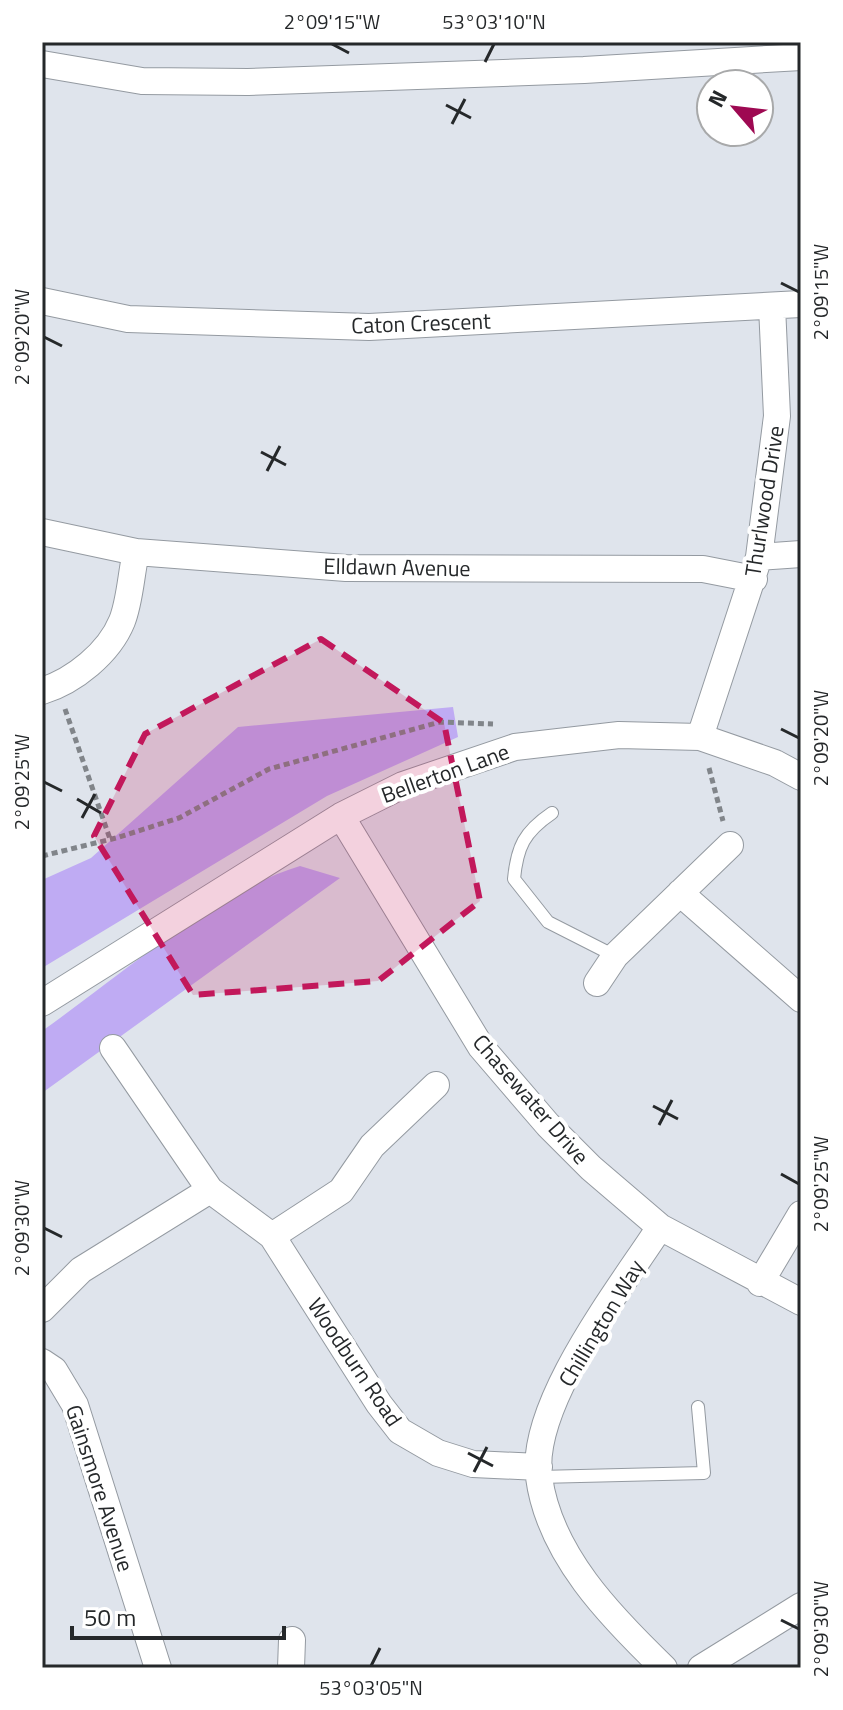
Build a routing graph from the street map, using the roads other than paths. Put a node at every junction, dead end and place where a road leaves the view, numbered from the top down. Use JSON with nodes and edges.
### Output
{"nodes":[{"id":1,"x":801,"y":57,"type":"edge"},
{"id":2,"x":42,"y":64,"type":"edge"},
{"id":3,"x":42,"y":301,"type":"edge"},
{"id":4,"x":801,"y":304,"type":"edge"},
{"id":5,"x":772,"y":306,"type":"junction"},
{"id":6,"x":42,"y":532,"type":"edge"},
{"id":7,"x":136,"y":552,"type":"junction"},
{"id":8,"x":801,"y":554,"type":"edge"},
{"id":9,"x":757,"y":568,"type":"junction"},
{"id":10,"x":49,"y":688,"type":"edge"},
{"id":11,"x":700,"y":737,"type":"junction"},
{"id":12,"x":801,"y":777,"type":"edge"},
{"id":13,"x":552,"y":813,"type":"dead end"},
{"id":14,"x":341,"y":816,"type":"junction"},
{"id":15,"x":730,"y":845,"type":"road end"},
{"id":16,"x":680,"y":893,"type":"junction"},
{"id":17,"x":615,"y":956,"type":"junction"},
{"id":18,"x":597,"y":983,"type":"dead end"},
{"id":19,"x":801,"y":999,"type":"edge"},
{"id":20,"x":42,"y":1003,"type":"edge"},
{"id":21,"x":113,"y":1048,"type":"dead end"},
{"id":22,"x":436,"y":1085,"type":"dead end"},
{"id":23,"x":210,"y":1190,"type":"junction"},
{"id":24,"x":801,"y":1214,"type":"edge"},
{"id":25,"x":660,"y":1227,"type":"junction"},
{"id":26,"x":272,"y":1236,"type":"junction"},
{"id":27,"x":760,"y":1283,"type":"junction"},
{"id":28,"x":801,"y":1302,"type":"edge"},
{"id":29,"x":42,"y":1309,"type":"edge"},
{"id":30,"x":42,"y":1362,"type":"edge"},
{"id":31,"x":698,"y":1407,"type":"dead end"},
{"id":32,"x":539,"y":1472,"type":"junction"},
{"id":33,"x":801,"y":1606,"type":"edge"},
{"id":34,"x":292,"y":1640,"type":"dead end"},
{"id":35,"x":158,"y":1668,"type":"edge"},
{"id":36,"x":291,"y":1668,"type":"edge"},
{"id":37,"x":664,"y":1668,"type":"edge"},
{"id":38,"x":701,"y":1668,"type":"edge"}],
"edges":[{"from":1,"to":2,"type":"street"},
{"from":3,"to":5,"type":"street","name":"Caton Crescent"},
{"from":4,"to":5,"type":"street","name":"Caton Crescent"},
{"from":5,"to":9,"type":"street","name":"Thurlwood Drive"},
{"from":6,"to":7,"type":"street","name":"Elldawn Avenue"},
{"from":7,"to":9,"type":"street","name":"Elldawn Avenue"},
{"from":7,"to":10,"type":"street"},
{"from":8,"to":9,"type":"street","name":"Elldawn Avenue"},
{"from":9,"to":11,"type":"street","name":"Thurlwood Drive"},
{"from":11,"to":12,"type":"street","name":"Bellerton Lane"},
{"from":11,"to":14,"type":"street","name":"Bellerton Lane"},
{"from":13,"to":17,"type":"lane"},
{"from":14,"to":20,"type":"street","name":"Bellerton Lane"},
{"from":14,"to":25,"type":"street","name":"Chasewater Drive"},
{"from":15,"to":16,"type":"street"},
{"from":16,"to":17,"type":"street"},
{"from":16,"to":19,"type":"street"},
{"from":17,"to":18,"type":"street"},
{"from":21,"to":23,"type":"street","name":"Woodburn Road"},
{"from":22,"to":26,"type":"street"},
{"from":23,"to":26,"type":"street","name":"Woodburn Road"},
{"from":23,"to":29,"type":"street"},
{"from":24,"to":27,"type":"street"},
{"from":25,"to":27,"type":"street","name":"Chasewater Drive"},
{"from":25,"to":32,"type":"street","name":"Chillington Way"},
{"from":26,"to":32,"type":"street","name":"Woodburn Road"},
{"from":27,"to":28,"type":"street","name":"Chasewater Drive"},
{"from":30,"to":35,"type":"street","name":"Gainsmore Avenue"},
{"from":31,"to":32,"type":"lane"},
{"from":32,"to":37,"type":"street","name":"Chillington Way"},
{"from":33,"to":38,"type":"street"},
{"from":34,"to":36,"type":"street"}]}
